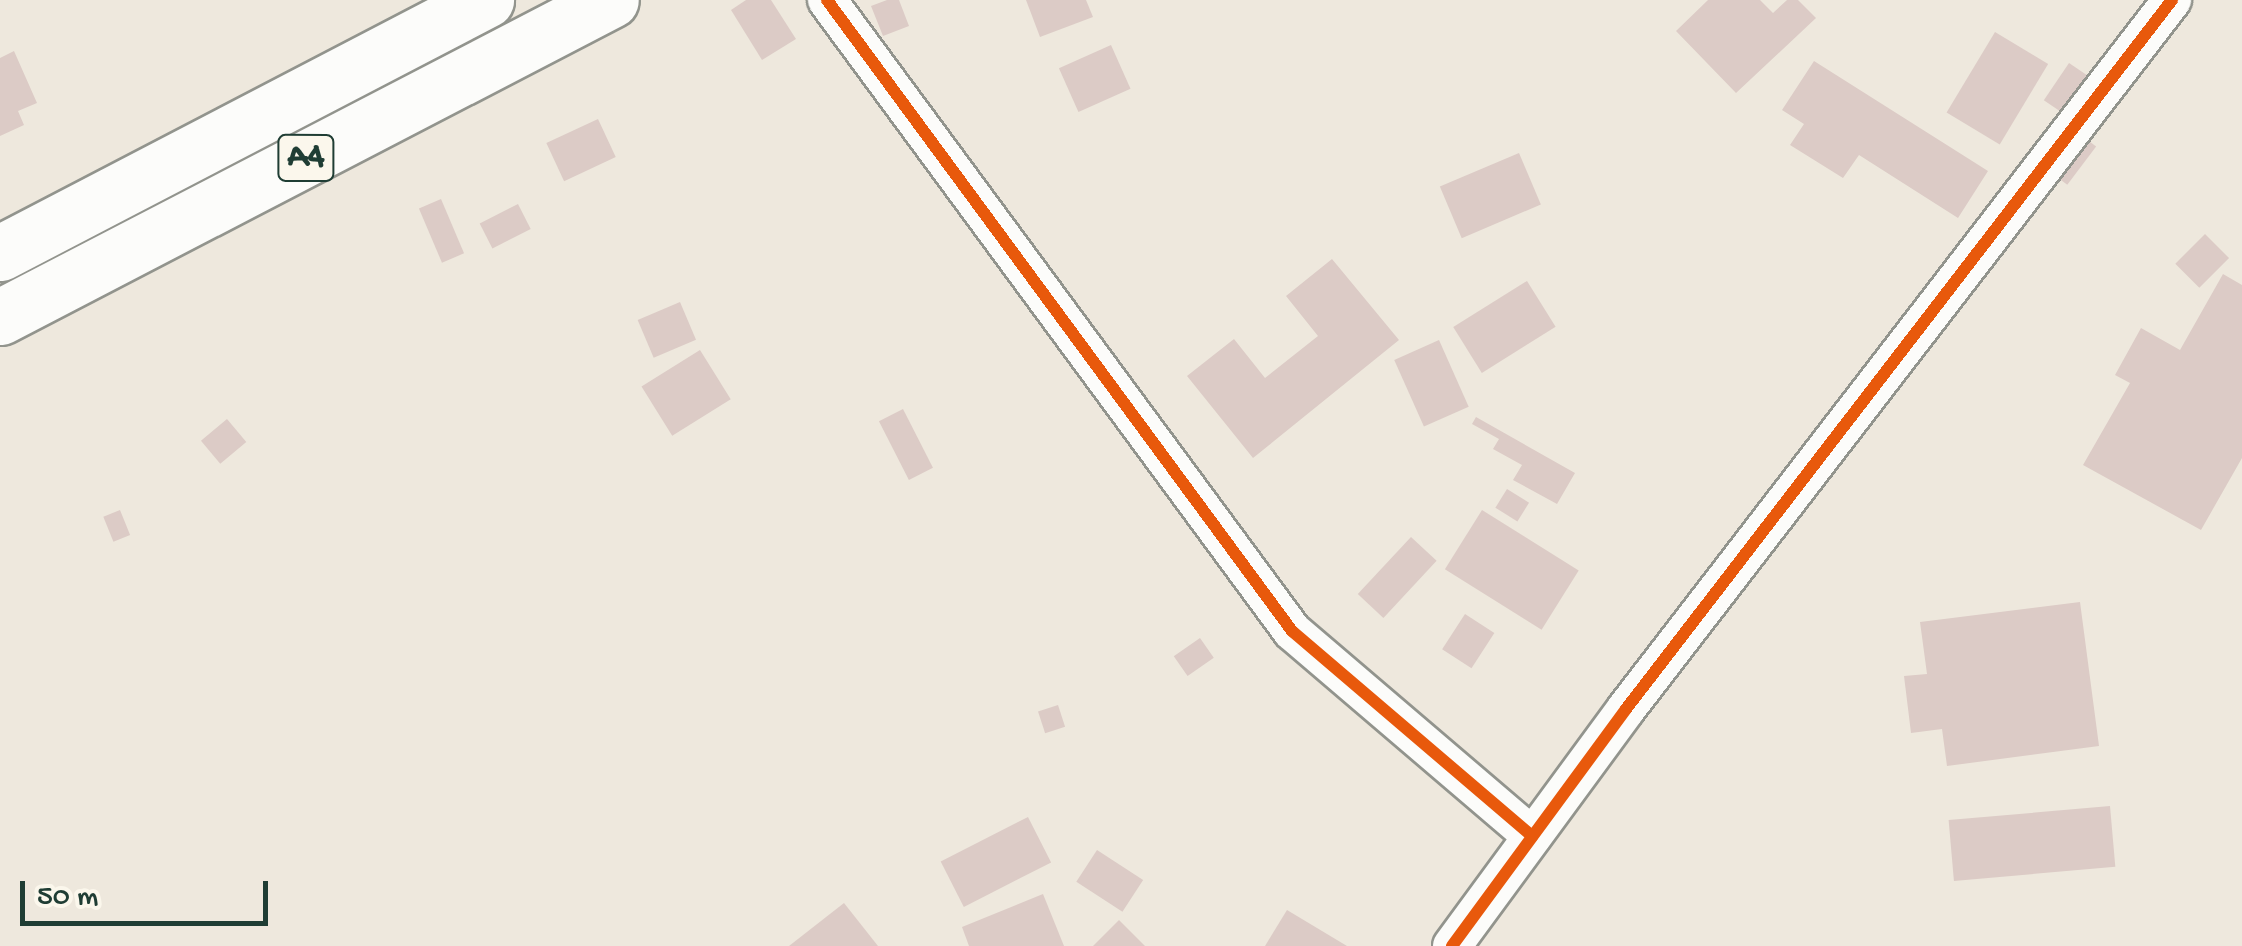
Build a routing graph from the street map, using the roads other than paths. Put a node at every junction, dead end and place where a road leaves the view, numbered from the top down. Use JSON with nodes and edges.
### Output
{"nodes":[{"id":1,"x":486,"y":0,"type":"edge"},
{"id":2,"x":612,"y":0,"type":"edge"},
{"id":3,"x":827,"y":0,"type":"edge"},
{"id":4,"x":2172,"y":0,"type":"edge"},
{"id":5,"x":0,"y":253,"type":"edge"},
{"id":6,"x":0,"y":317,"type":"edge"},
{"id":7,"x":1532,"y":836,"type":"junction"},
{"id":8,"x":1452,"y":946,"type":"edge"}],
"edges":[{"from":1,"to":5,"type":"highway","number":"A4"},
{"from":2,"to":6,"type":"highway","number":"A4"},
{"from":3,"to":7,"type":"street"},
{"from":4,"to":7,"type":"street"},
{"from":7,"to":8,"type":"street"}]}
